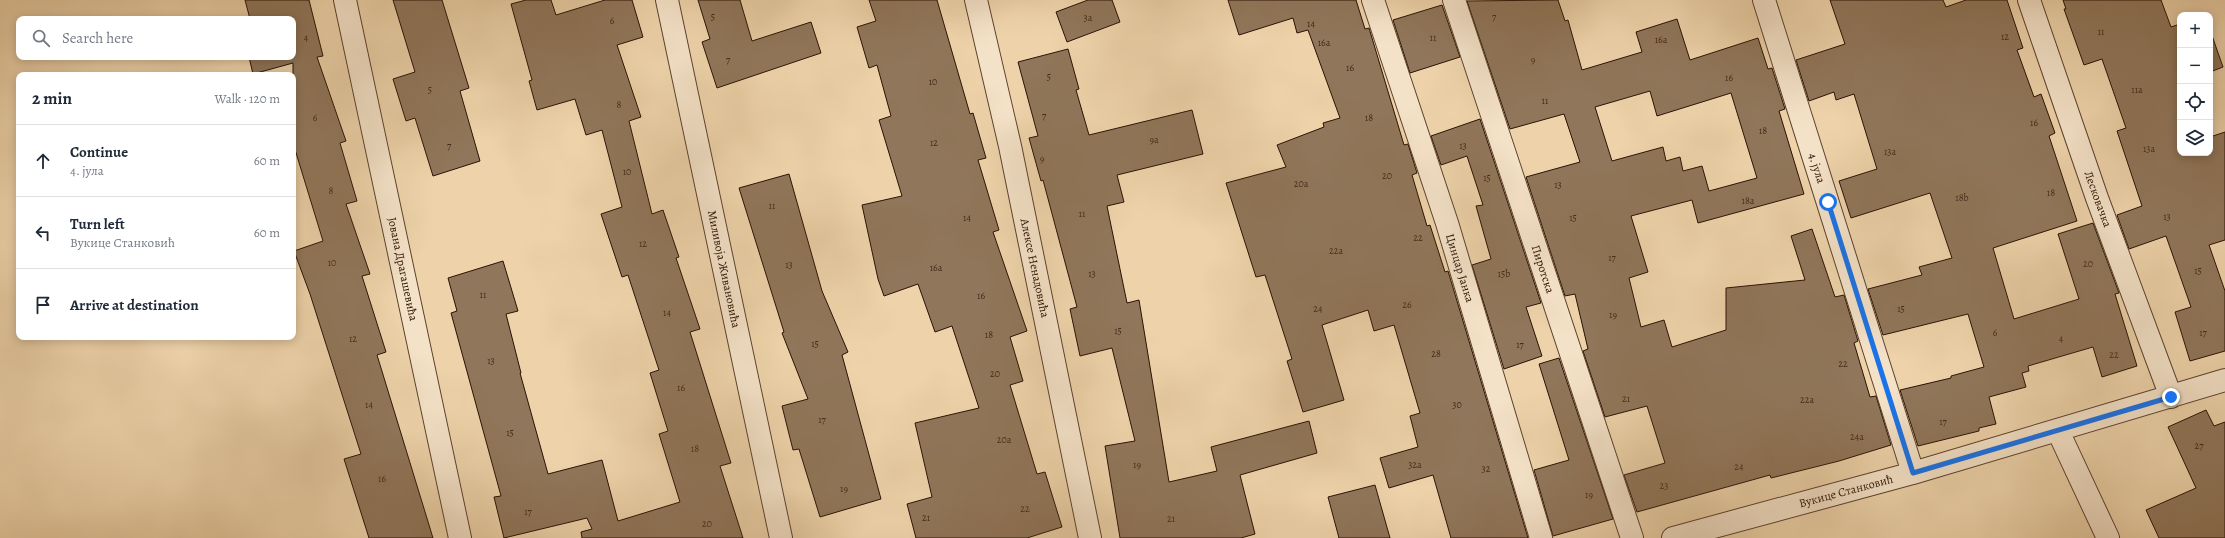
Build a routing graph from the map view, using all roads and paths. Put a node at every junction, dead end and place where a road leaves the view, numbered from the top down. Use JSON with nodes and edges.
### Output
{"nodes":[{"id":1,"x":345,"y":0,"type":"edge"},
{"id":2,"x":668,"y":0,"type":"edge"},
{"id":3,"x":976,"y":0,"type":"edge"},
{"id":4,"x":1373,"y":0,"type":"edge"},
{"id":5,"x":1454,"y":0,"type":"edge"},
{"id":6,"x":1764,"y":0,"type":"edge"},
{"id":7,"x":2029,"y":0,"type":"edge"},
{"id":8,"x":2225,"y":380,"type":"edge"},
{"id":9,"x":2171,"y":397,"type":"junction"},
{"id":10,"x":2058,"y":431,"type":"junction"},
{"id":11,"x":1913,"y":473,"type":"junction"},
{"id":12,"x":1678,"y":537,"type":"edge"},
{"id":13,"x":460,"y":538,"type":"edge"},
{"id":14,"x":781,"y":538,"type":"edge"},
{"id":15,"x":1090,"y":538,"type":"edge"},
{"id":16,"x":1541,"y":538,"type":"edge"},
{"id":17,"x":1632,"y":538,"type":"edge"},
{"id":18,"x":2108,"y":538,"type":"edge"}],
"edges":[{"from":1,"to":13,"type":"street","name":"Јована Драгашевића"},
{"from":2,"to":14,"type":"street","name":"Миливоја Живановића"},
{"from":3,"to":15,"type":"street","name":"Алексе Ненадовића"},
{"from":4,"to":16,"type":"street","name":"Цинцар Јанка"},
{"from":5,"to":17,"type":"street","name":"Пиротска"},
{"from":6,"to":11,"type":"street","name":"4. јула"},
{"from":7,"to":9,"type":"street","name":"Лесковачка"},
{"from":8,"to":9,"type":"street","name":"Вукице Станковић"},
{"from":9,"to":10,"type":"street","name":"Вукице Станковић"},
{"from":10,"to":11,"type":"street","name":"Вукице Станковић"},
{"from":10,"to":18,"type":"street"},
{"from":11,"to":12,"type":"street","name":"Вукице Станковић"}]}
